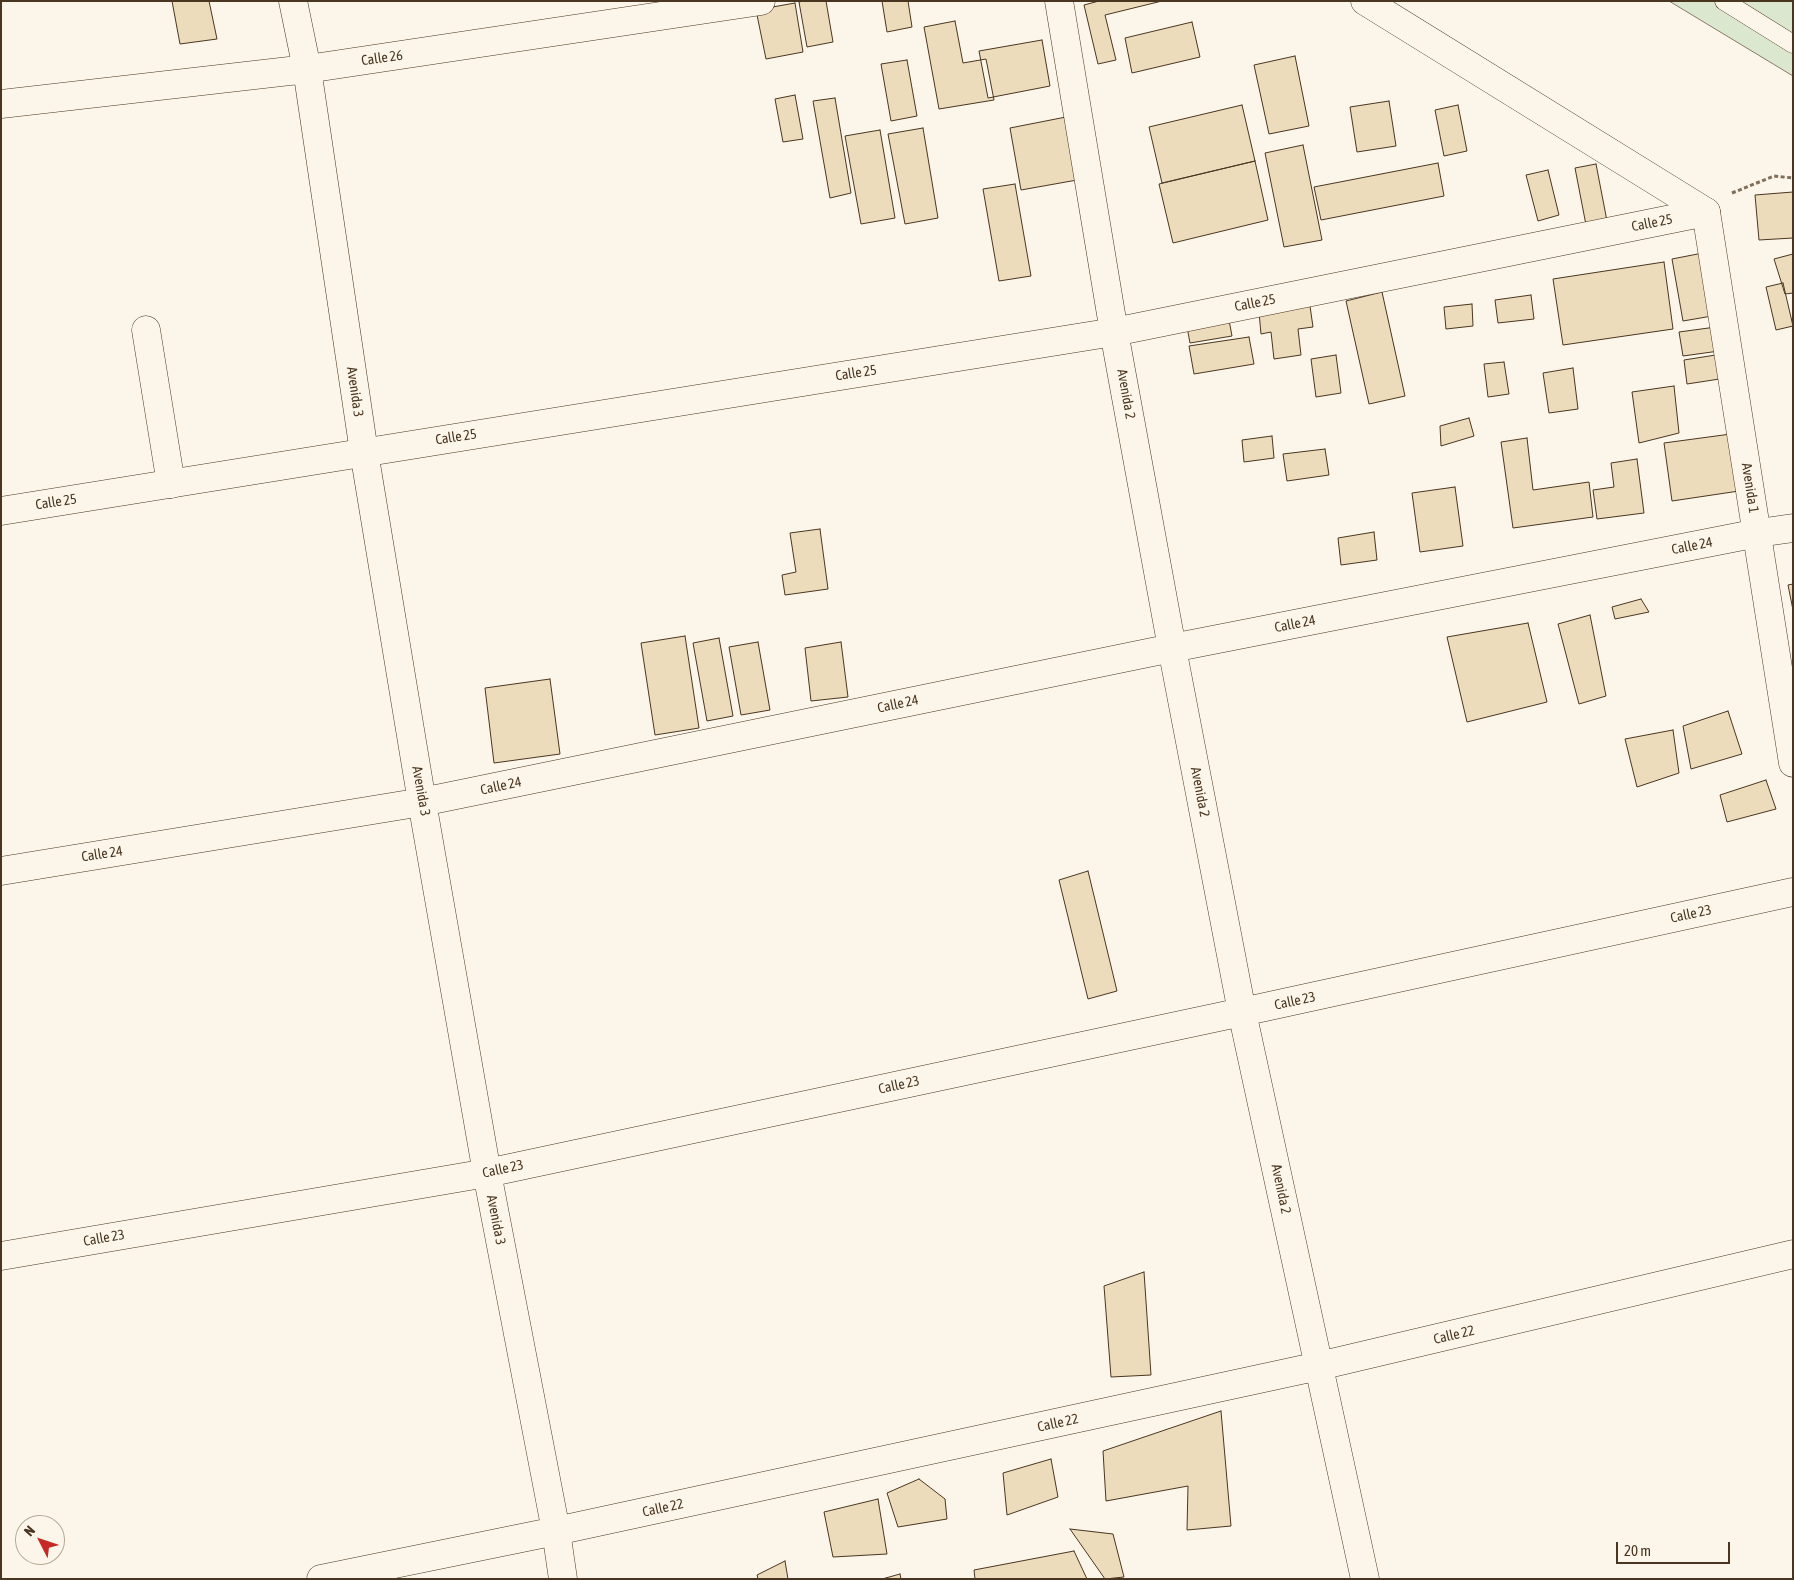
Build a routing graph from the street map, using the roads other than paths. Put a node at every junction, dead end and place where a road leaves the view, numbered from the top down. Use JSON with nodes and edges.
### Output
{"nodes":[{"id":1,"x":294,"y":1,"type":"edge"},
{"id":2,"x":761,"y":1,"type":"edge"},
{"id":3,"x":1059,"y":1,"type":"edge"},
{"id":4,"x":1365,"y":1,"type":"edge"},
{"id":5,"x":1724,"y":1,"type":"edge"},
{"id":6,"x":1793,"y":44,"type":"edge"},
{"id":7,"x":307,"y":69,"type":"junction"},
{"id":8,"x":1,"y":104,"type":"edge"},
{"id":9,"x":1706,"y":212,"type":"junction"},
{"id":10,"x":146,"y":330,"type":"dead end"},
{"id":11,"x":1114,"y":332,"type":"junction"},
{"id":12,"x":364,"y":452,"type":"junction"},
{"id":13,"x":171,"y":484,"type":"junction"},
{"id":14,"x":1,"y":511,"type":"edge"},
{"id":15,"x":1793,"y":528,"type":"edge"},
{"id":16,"x":1758,"y":533,"type":"junction"},
{"id":17,"x":1172,"y":648,"type":"junction"},
{"id":18,"x":1793,"y":763,"type":"edge"},
{"id":19,"x":422,"y":802,"type":"junction"},
{"id":20,"x":1,"y":871,"type":"edge"},
{"id":21,"x":1793,"y":892,"type":"edge"},
{"id":22,"x":1242,"y":1012,"type":"junction"},
{"id":23,"x":487,"y":1173,"type":"junction"},
{"id":24,"x":1793,"y":1254,"type":"edge"},
{"id":25,"x":1,"y":1256,"type":"edge"},
{"id":26,"x":1319,"y":1366,"type":"junction"},
{"id":27,"x":556,"y":1531,"type":"junction"},
{"id":28,"x":321,"y":1579,"type":"edge"},
{"id":29,"x":564,"y":1579,"type":"edge"},
{"id":30,"x":1366,"y":1579,"type":"edge"}],
"edges":[{"from":1,"to":7,"type":"street","name":"Avenida 3"},
{"from":2,"to":7,"type":"street","name":"Calle 26"},
{"from":3,"to":11,"type":"street","name":"Avenida 2"},
{"from":4,"to":9,"type":"street"},
{"from":5,"to":6,"type":"lane"},
{"from":7,"to":8,"type":"street","name":"Calle 26"},
{"from":7,"to":12,"type":"street","name":"Avenida 3"},
{"from":9,"to":11,"type":"street","name":"Calle 25"},
{"from":9,"to":16,"type":"street","name":"Avenida 1"},
{"from":10,"to":13,"type":"street"},
{"from":11,"to":12,"type":"street","name":"Calle 25"},
{"from":11,"to":17,"type":"street","name":"Avenida 2"},
{"from":12,"to":13,"type":"street","name":"Calle 25"},
{"from":12,"to":19,"type":"street","name":"Avenida 3"},
{"from":13,"to":14,"type":"street","name":"Calle 25"},
{"from":15,"to":16,"type":"street","name":"Calle 24"},
{"from":16,"to":17,"type":"street","name":"Calle 24"},
{"from":16,"to":18,"type":"street","name":"Avenida 1"},
{"from":17,"to":19,"type":"street","name":"Calle 24"},
{"from":17,"to":22,"type":"street","name":"Avenida 2"},
{"from":19,"to":20,"type":"street","name":"Calle 24"},
{"from":19,"to":23,"type":"street","name":"Avenida 3"},
{"from":21,"to":22,"type":"street","name":"Calle 23"},
{"from":22,"to":23,"type":"street","name":"Calle 23"},
{"from":22,"to":26,"type":"street","name":"Avenida 2"},
{"from":23,"to":25,"type":"street","name":"Calle 23"},
{"from":23,"to":27,"type":"street","name":"Avenida 3"},
{"from":24,"to":26,"type":"street","name":"Calle 22"},
{"from":26,"to":27,"type":"street","name":"Calle 22"},
{"from":26,"to":30,"type":"street","name":"Avenida 2"},
{"from":27,"to":28,"type":"street","name":"Calle 22"},
{"from":27,"to":29,"type":"street","name":"Avenida 3"}]}
